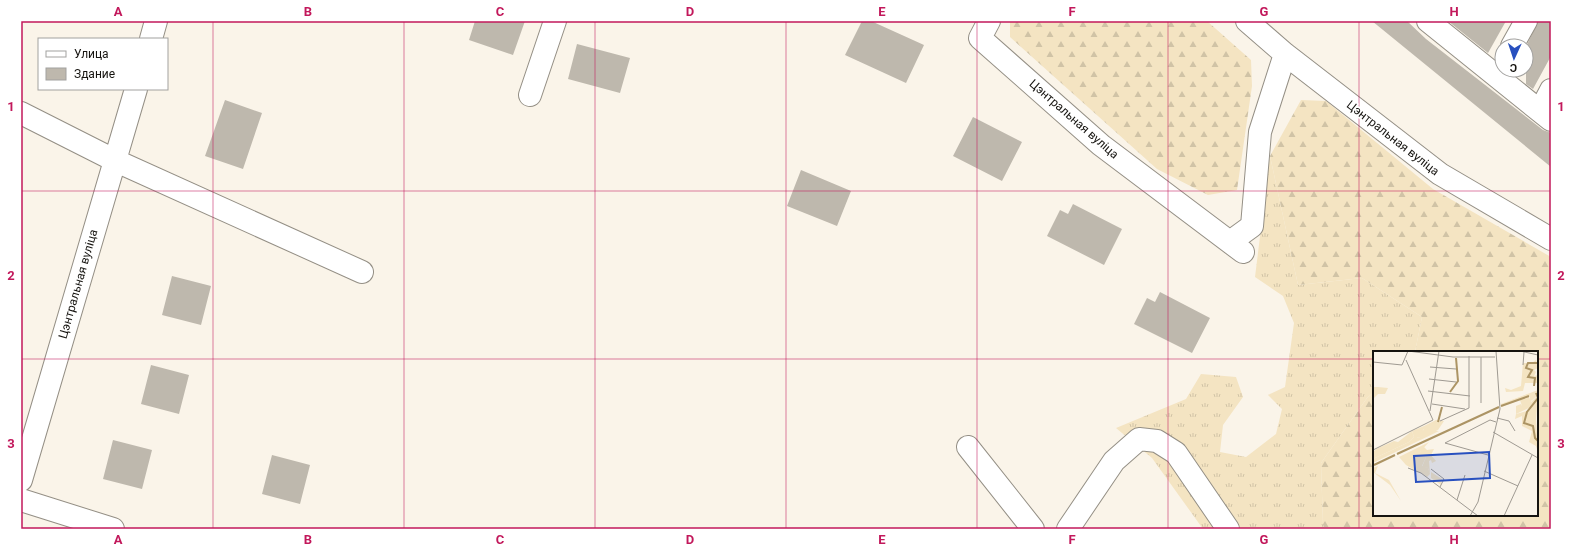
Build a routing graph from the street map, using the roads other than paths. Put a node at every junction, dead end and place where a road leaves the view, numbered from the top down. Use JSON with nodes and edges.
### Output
{"nodes":[{"id":1,"x":156,"y":21,"type":"edge"},
{"id":2,"x":555,"y":21,"type":"edge"},
{"id":3,"x":989,"y":21,"type":"edge"},
{"id":4,"x":1247,"y":21,"type":"edge"},
{"id":5,"x":1526,"y":21,"type":"edge"},
{"id":6,"x":1435,"y":23,"type":"edge"},
{"id":7,"x":151,"y":38,"type":"edge"},
{"id":8,"x":1516,"y":38,"type":"edge"},
{"id":9,"x":1285,"y":54,"type":"junction"},
{"id":10,"x":1494,"y":67,"type":"edge"},
{"id":11,"x":1506,"y":78,"type":"edge"},
{"id":12,"x":136,"y":90,"type":"edge"},
{"id":13,"x":1551,"y":90,"type":"edge"},
{"id":14,"x":530,"y":95,"type":"dead end"},
{"id":15,"x":21,"y":113,"type":"edge"},
{"id":16,"x":1545,"y":116,"type":"edge"},
{"id":17,"x":114,"y":160,"type":"junction"},
{"id":18,"x":1551,"y":239,"type":"edge"},
{"id":19,"x":362,"y":272,"type":"dead end"},
{"id":20,"x":968,"y":447,"type":"dead end"},
{"id":21,"x":21,"y":480,"type":"edge"},
{"id":22,"x":21,"y":500,"type":"edge"},
{"id":23,"x":113,"y":529,"type":"edge"},
{"id":24,"x":1033,"y":529,"type":"edge"},
{"id":25,"x":1068,"y":529,"type":"edge"},
{"id":26,"x":1228,"y":529,"type":"edge"}],
"edges":[{"from":1,"to":7,"type":"street"},
{"from":2,"to":14,"type":"street"},
{"from":3,"to":9,"type":"street","name":"Цэнтральная вуліца"},
{"from":4,"to":9,"type":"street","name":"Цэнтральная вуліца"},
{"from":5,"to":8,"type":"street"},
{"from":6,"to":10,"type":"street"},
{"from":9,"to":18,"type":"street","name":"Цэнтральная вуліца"},
{"from":11,"to":16,"type":"street"},
{"from":12,"to":17,"type":"street","name":"Цэнтральная вуліца"},
{"from":13,"to":16,"type":"street"},
{"from":15,"to":17,"type":"street"},
{"from":17,"to":19,"type":"street"},
{"from":17,"to":21,"type":"street","name":"Цэнтральная вуліца"},
{"from":20,"to":24,"type":"street"},
{"from":22,"to":23,"type":"street"},
{"from":25,"to":26,"type":"street"}]}
